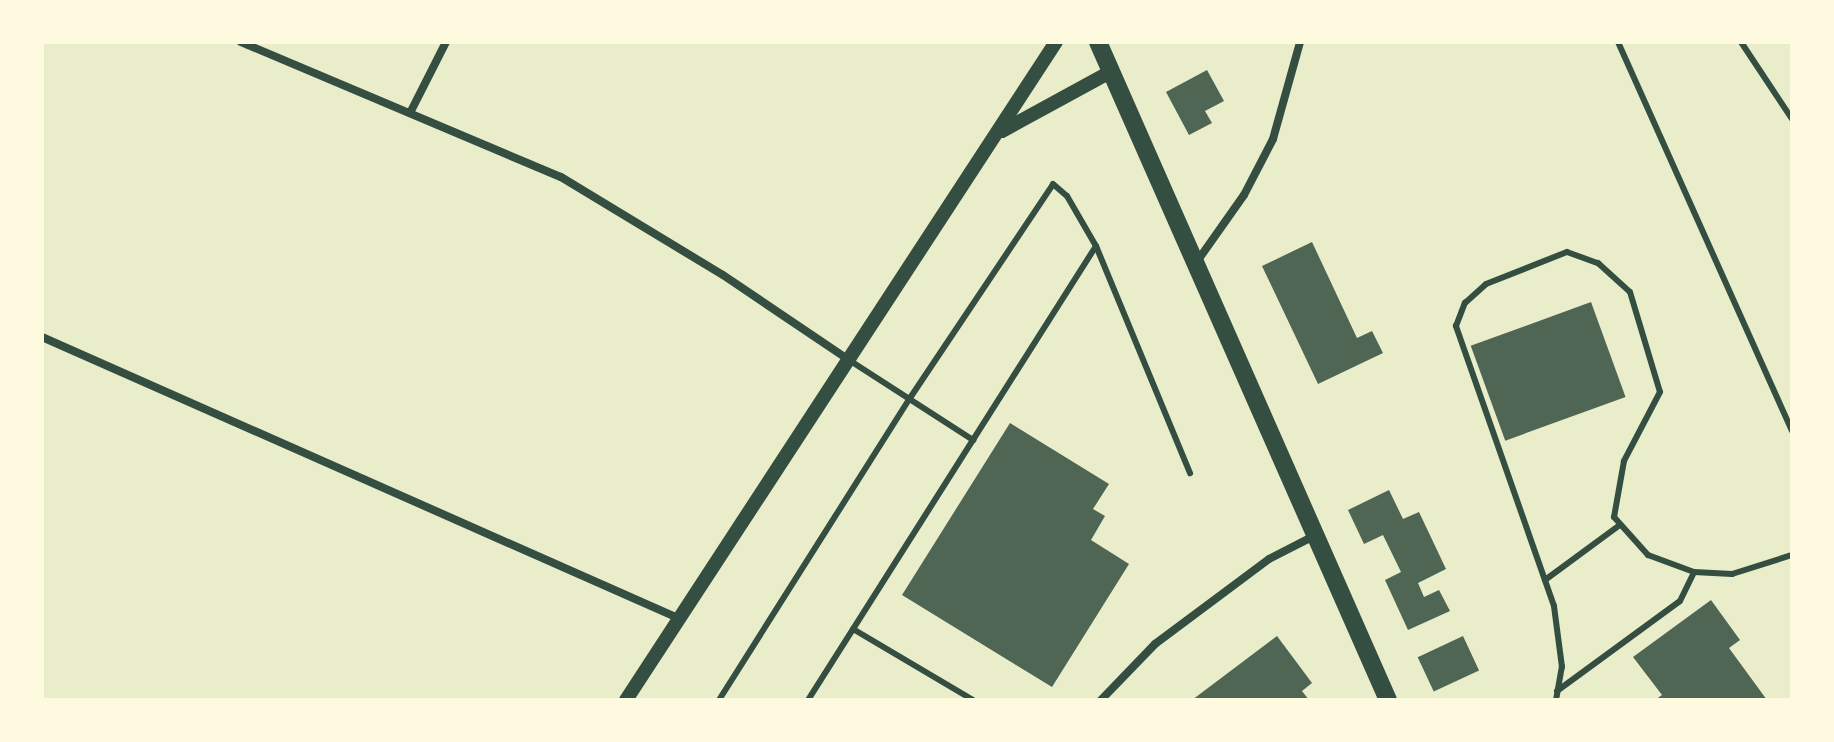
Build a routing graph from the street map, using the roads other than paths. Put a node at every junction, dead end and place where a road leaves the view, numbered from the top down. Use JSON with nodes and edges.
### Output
{"nodes":[{"id":1,"x":241,"y":42,"type":"edge"},
{"id":2,"x":446,"y":42,"type":"edge"},
{"id":3,"x":1056,"y":42,"type":"edge"},
{"id":4,"x":1098,"y":42,"type":"edge"},
{"id":5,"x":1300,"y":42,"type":"edge"},
{"id":6,"x":1618,"y":42,"type":"edge"},
{"id":7,"x":1741,"y":42,"type":"edge"},
{"id":8,"x":1110,"y":72,"type":"junction"},
{"id":9,"x":410,"y":113,"type":"junction"},
{"id":10,"x":1792,"y":119,"type":"edge"},
{"id":11,"x":1002,"y":131,"type":"junction"},
{"id":12,"x":1096,"y":246,"type":"junction"},
{"id":13,"x":1195,"y":265,"type":"junction"},
{"id":14,"x":42,"y":337,"type":"edge"},
{"id":15,"x":849,"y":360,"type":"junction"},
{"id":16,"x":910,"y":398,"type":"junction"},
{"id":17,"x":1792,"y":431,"type":"edge"},
{"id":18,"x":973,"y":440,"type":"junction"},
{"id":19,"x":1190,"y":473,"type":"dead end"},
{"id":20,"x":1620,"y":525,"type":"junction"},
{"id":21,"x":1312,"y":537,"type":"junction"},
{"id":22,"x":1792,"y":555,"type":"edge"},
{"id":23,"x":1694,"y":572,"type":"junction"},
{"id":24,"x":1545,"y":580,"type":"junction"},
{"id":25,"x":678,"y":618,"type":"junction"},
{"id":26,"x":853,"y":629,"type":"junction"},
{"id":27,"x":1557,"y":691,"type":"junction"},
{"id":28,"x":626,"y":700,"type":"edge"},
{"id":29,"x":719,"y":700,"type":"edge"},
{"id":30,"x":808,"y":700,"type":"edge"},
{"id":31,"x":973,"y":700,"type":"edge"},
{"id":32,"x":1101,"y":700,"type":"edge"},
{"id":33,"x":1388,"y":700,"type":"edge"},
{"id":34,"x":1556,"y":700,"type":"edge"}],
"edges":[{"from":1,"to":9,"type":"street"},
{"from":2,"to":9,"type":"street"},
{"from":3,"to":11,"type":"street"},
{"from":4,"to":8,"type":"main road"},
{"from":5,"to":13,"type":"street"},
{"from":6,"to":17,"type":"lane"},
{"from":7,"to":10,"type":"lane"},
{"from":8,"to":11,"type":"street"},
{"from":8,"to":13,"type":"main road"},
{"from":9,"to":15,"type":"street"},
{"from":11,"to":15,"type":"street"},
{"from":12,"to":16,"type":"lane"},
{"from":12,"to":18,"type":"lane"},
{"from":12,"to":19,"type":"lane"},
{"from":13,"to":21,"type":"main road"},
{"from":14,"to":25,"type":"street"},
{"from":15,"to":16,"type":"lane"},
{"from":15,"to":25,"type":"street"},
{"from":16,"to":18,"type":"lane"},
{"from":16,"to":29,"type":"lane"},
{"from":18,"to":26,"type":"lane"},
{"from":20,"to":23,"type":"lane"},
{"from":20,"to":24,"type":"lane"},
{"from":20,"to":24,"type":"lane"},
{"from":21,"to":32,"type":"street"},
{"from":21,"to":33,"type":"main road"},
{"from":22,"to":23,"type":"lane"},
{"from":23,"to":27,"type":"lane"},
{"from":24,"to":27,"type":"lane"},
{"from":25,"to":28,"type":"street"},
{"from":26,"to":30,"type":"lane"},
{"from":26,"to":31,"type":"lane"},
{"from":27,"to":34,"type":"lane"}]}
